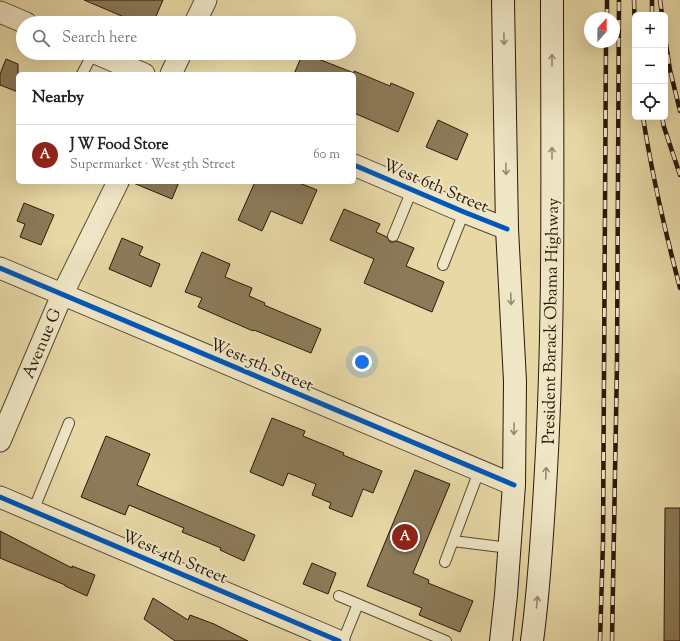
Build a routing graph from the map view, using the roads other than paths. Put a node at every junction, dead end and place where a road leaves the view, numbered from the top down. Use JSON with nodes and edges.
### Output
{"nodes":[{"id":1,"x":206,"y":0,"type":"edge"},
{"id":2,"x":503,"y":0,"type":"edge"},
{"id":3,"x":552,"y":0,"type":"edge"},
{"id":4,"x":0,"y":12,"type":"edge"},
{"id":5,"x":198,"y":16,"type":"edge"},
{"id":6,"x":16,"y":19,"type":"edge"},
{"id":7,"x":90,"y":60,"type":"edge"},
{"id":8,"x":111,"y":60,"type":"edge"},
{"id":9,"x":178,"y":60,"type":"edge"},
{"id":10,"x":83,"y":72,"type":"edge"},
{"id":11,"x":139,"y":72,"type":"edge"},
{"id":12,"x":172,"y":72,"type":"edge"},
{"id":13,"x":356,"y":166,"type":"edge"},
{"id":14,"x":117,"y":184,"type":"edge"},
{"id":15,"x":412,"y":190,"type":"junction"},
{"id":16,"x":464,"y":212,"type":"junction"},
{"id":17,"x":507,"y":229,"type":"junction"},
{"id":18,"x":393,"y":236,"type":"dead end"},
{"id":19,"x":443,"y":265,"type":"dead end"},
{"id":20,"x":0,"y":268,"type":"edge"},
{"id":21,"x":62,"y":295,"type":"junction"},
{"id":22,"x":70,"y":423,"type":"dead end"},
{"id":23,"x":0,"y":441,"type":"edge"},
{"id":24,"x":479,"y":471,"type":"junction"},
{"id":25,"x":514,"y":485,"type":"junction"},
{"id":26,"x":0,"y":497,"type":"edge"},
{"id":27,"x":33,"y":511,"type":"junction"},
{"id":28,"x":453,"y":541,"type":"junction"},
{"id":29,"x":509,"y":548,"type":"junction"},
{"id":30,"x":445,"y":562,"type":"dead end"},
{"id":31,"x":339,"y":596,"type":"dead end"},
{"id":32,"x":358,"y":604,"type":"junction"},
{"id":33,"x":339,"y":641,"type":"edge"},
{"id":34,"x":343,"y":641,"type":"edge"},
{"id":35,"x":446,"y":641,"type":"edge"},
{"id":36,"x":501,"y":641,"type":"edge"},
{"id":37,"x":532,"y":641,"type":"edge"}],
"edges":[{"from":1,"to":5,"type":"street"},
{"from":2,"to":17,"type":"main road","name":"President Barack Obama Highway","one_way":true},
{"from":37,"to":3,"type":"main road","name":"President Barack Obama Highway","one_way":true},
{"from":4,"to":6,"type":"street"},
{"from":7,"to":10,"type":"lane"},
{"from":8,"to":11,"type":"street"},
{"from":9,"to":12,"type":"street"},
{"from":13,"to":15,"type":"street","name":"West 6th Street"},
{"from":14,"to":21,"type":"street","name":"Avenue G"},
{"from":15,"to":16,"type":"street","name":"West 6th Street"},
{"from":15,"to":18,"type":"lane"},
{"from":16,"to":17,"type":"street","name":"West 6th Street"},
{"from":16,"to":19,"type":"lane"},
{"from":17,"to":25,"type":"main road","name":"President Barack Obama Highway","one_way":true},
{"from":20,"to":21,"type":"street","name":"West 5th Street"},
{"from":21,"to":23,"type":"street","name":"Avenue G"},
{"from":21,"to":24,"type":"street","name":"West 5th Street"},
{"from":22,"to":27,"type":"lane"},
{"from":24,"to":25,"type":"street","name":"West 5th Street"},
{"from":24,"to":28,"type":"lane"},
{"from":25,"to":29,"type":"main road","name":"President Barack Obama Highway"},
{"from":26,"to":27,"type":"street","name":"West 4th Street"},
{"from":27,"to":33,"type":"street","name":"West 4th Street"},
{"from":28,"to":29,"type":"lane"},
{"from":28,"to":30,"type":"lane"},
{"from":29,"to":36,"type":"main road","name":"President Barack Obama Highway"},
{"from":31,"to":32,"type":"lane"},
{"from":32,"to":34,"type":"lane"},
{"from":32,"to":35,"type":"lane"}]}
